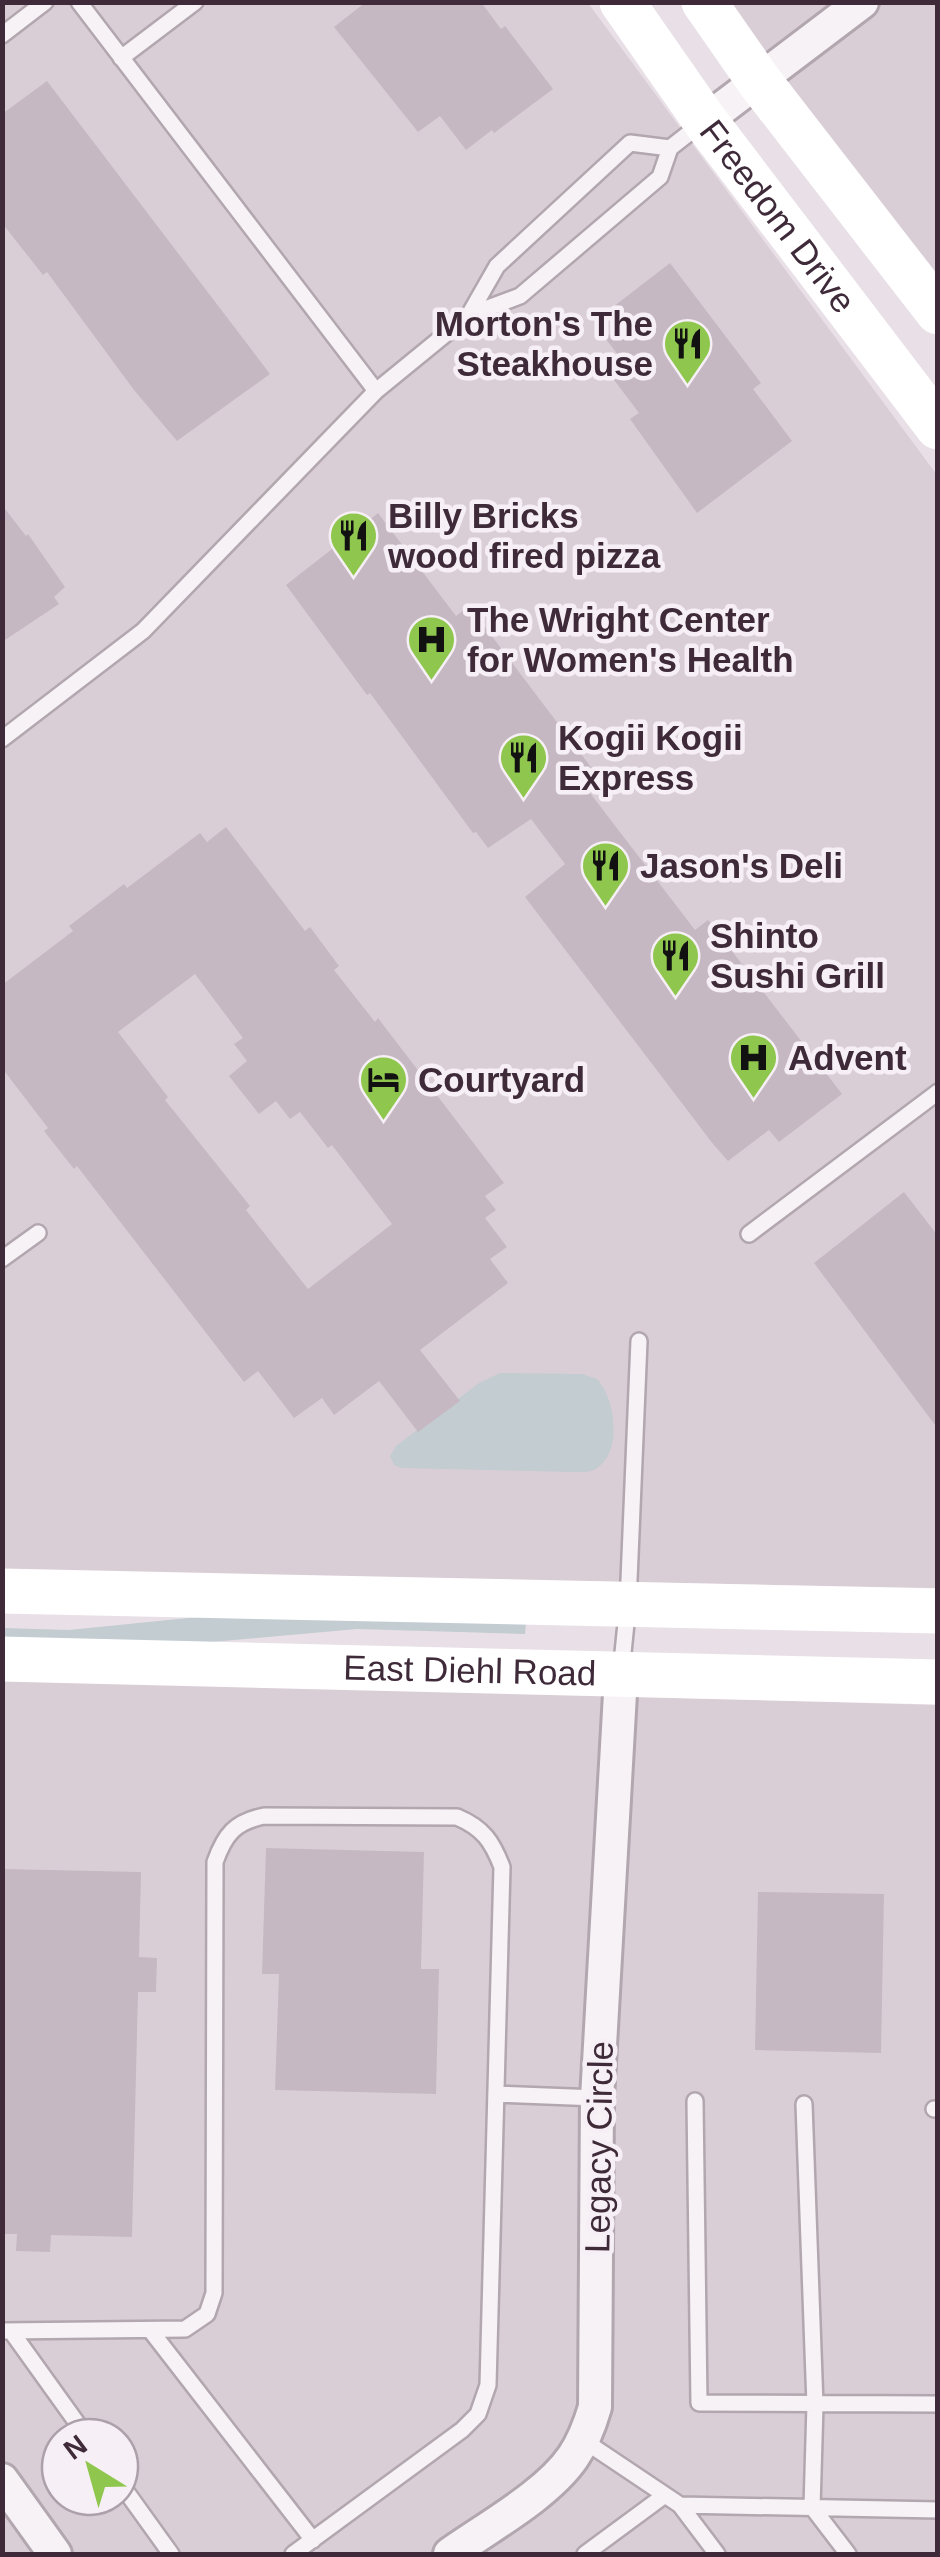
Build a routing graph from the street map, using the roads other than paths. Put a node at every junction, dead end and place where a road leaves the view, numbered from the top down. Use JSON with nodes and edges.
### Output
{"nodes":[{"id":1,"x":45,"y":2,"type":"edge"},
{"id":2,"x":79,"y":2,"type":"edge"},
{"id":3,"x":195,"y":2,"type":"edge"},
{"id":4,"x":622,"y":2,"type":"edge"},
{"id":5,"x":704,"y":2,"type":"edge"},
{"id":6,"x":862,"y":2,"type":"edge"},
{"id":7,"x":2,"y":35,"type":"edge"},
{"id":8,"x":122,"y":58,"type":"junction"},
{"id":9,"x":759,"y":81,"type":"junction"},
{"id":10,"x":705,"y":120,"type":"junction"},
{"id":11,"x":670,"y":148,"type":"junction"},
{"id":12,"x":938,"y":312,"type":"edge"},
{"id":13,"x":469,"y":314,"type":"junction"},
{"id":14,"x":376,"y":392,"type":"junction"},
{"id":15,"x":938,"y":426,"type":"edge"},
{"id":16,"x":2,"y":739,"type":"edge"},
{"id":17,"x":938,"y":1092,"type":"edge"},
{"id":18,"x":38,"y":1232,"type":"dead end"},
{"id":19,"x":749,"y":1234,"type":"dead end"},
{"id":20,"x":2,"y":1259,"type":"edge"},
{"id":21,"x":638,"y":1342,"type":"dead end"},
{"id":22,"x":2,"y":1591,"type":"edge"},
{"id":23,"x":628,"y":1604,"type":"junction"},
{"id":24,"x":938,"y":1611,"type":"edge"},
{"id":25,"x":2,"y":1659,"type":"edge"},
{"id":26,"x":621,"y":1676,"type":"junction"},
{"id":27,"x":938,"y":1682,"type":"edge"},
{"id":28,"x":496,"y":2094,"type":"junction"},
{"id":29,"x":597,"y":2098,"type":"junction"},
{"id":30,"x":695,"y":2101,"type":"dead end"},
{"id":31,"x":804,"y":2104,"type":"dead end"},
{"id":32,"x":7,"y":2331,"type":"edge"},
{"id":33,"x":151,"y":2331,"type":"junction"},
{"id":34,"x":938,"y":2404,"type":"edge"},
{"id":35,"x":814,"y":2405,"type":"junction"},
{"id":36,"x":72,"y":2417,"type":"edge"},
{"id":37,"x":583,"y":2440,"type":"junction"},
{"id":38,"x":2,"y":2480,"type":"edge"},
{"id":39,"x":665,"y":2494,"type":"junction"},
{"id":40,"x":680,"y":2504,"type":"junction"},
{"id":41,"x":812,"y":2507,"type":"junction"},
{"id":42,"x":140,"y":2510,"type":"edge"},
{"id":43,"x":938,"y":2510,"type":"edge"},
{"id":44,"x":313,"y":2540,"type":"junction"},
{"id":45,"x":55,"y":2554,"type":"edge"},
{"id":46,"x":172,"y":2554,"type":"edge"},
{"id":47,"x":293,"y":2554,"type":"edge"},
{"id":48,"x":450,"y":2554,"type":"edge"},
{"id":49,"x":584,"y":2554,"type":"edge"},
{"id":50,"x":717,"y":2554,"type":"edge"},
{"id":51,"x":848,"y":2554,"type":"edge"}],
"edges":[{"from":1,"to":7,"type":"lane"},
{"from":2,"to":8,"type":"lane"},
{"from":3,"to":8,"type":"lane"},
{"from":4,"to":10,"type":"street","name":"Freedom Drive"},
{"from":5,"to":9,"type":"street","name":"Freedom Drive"},
{"from":6,"to":9,"type":"street"},
{"from":8,"to":14,"type":"lane"},
{"from":9,"to":10,"type":"street"},
{"from":9,"to":12,"type":"street","name":"Freedom Drive"},
{"from":10,"to":11,"type":"lane"},
{"from":10,"to":15,"type":"street","name":"Freedom Drive"},
{"from":11,"to":13,"type":"lane"},
{"from":11,"to":13,"type":"lane"},
{"from":13,"to":14,"type":"lane"},
{"from":14,"to":16,"type":"lane"},
{"from":17,"to":19,"type":"lane"},
{"from":18,"to":20,"type":"lane"},
{"from":21,"to":23,"type":"lane"},
{"from":22,"to":23,"type":"street","name":"East Diehl Road"},
{"from":23,"to":24,"type":"street","name":"East Diehl Road"},
{"from":23,"to":26,"type":"lane"},
{"from":25,"to":26,"type":"street","name":"East Diehl Road"},
{"from":26,"to":27,"type":"street","name":"East Diehl Road"},
{"from":26,"to":29,"type":"street","name":"Legacy Circle"},
{"from":28,"to":29,"type":"lane"},
{"from":28,"to":33,"type":"lane"},
{"from":28,"to":44,"type":"lane"},
{"from":29,"to":37,"type":"street","name":"Legacy Circle"},
{"from":30,"to":35,"type":"lane"},
{"from":31,"to":35,"type":"lane"},
{"from":32,"to":33,"type":"lane"},
{"from":32,"to":36,"type":"lane"},
{"from":33,"to":44,"type":"lane"},
{"from":34,"to":35,"type":"lane"},
{"from":35,"to":41,"type":"lane"},
{"from":37,"to":39,"type":"lane"},
{"from":37,"to":48,"type":"street","name":"Legacy Circle"},
{"from":38,"to":45,"type":"street"},
{"from":39,"to":40,"type":"lane"},
{"from":39,"to":49,"type":"lane"},
{"from":40,"to":41,"type":"lane"},
{"from":40,"to":50,"type":"lane"},
{"from":41,"to":43,"type":"lane"},
{"from":41,"to":51,"type":"lane"},
{"from":42,"to":46,"type":"lane"},
{"from":44,"to":47,"type":"lane"}]}
